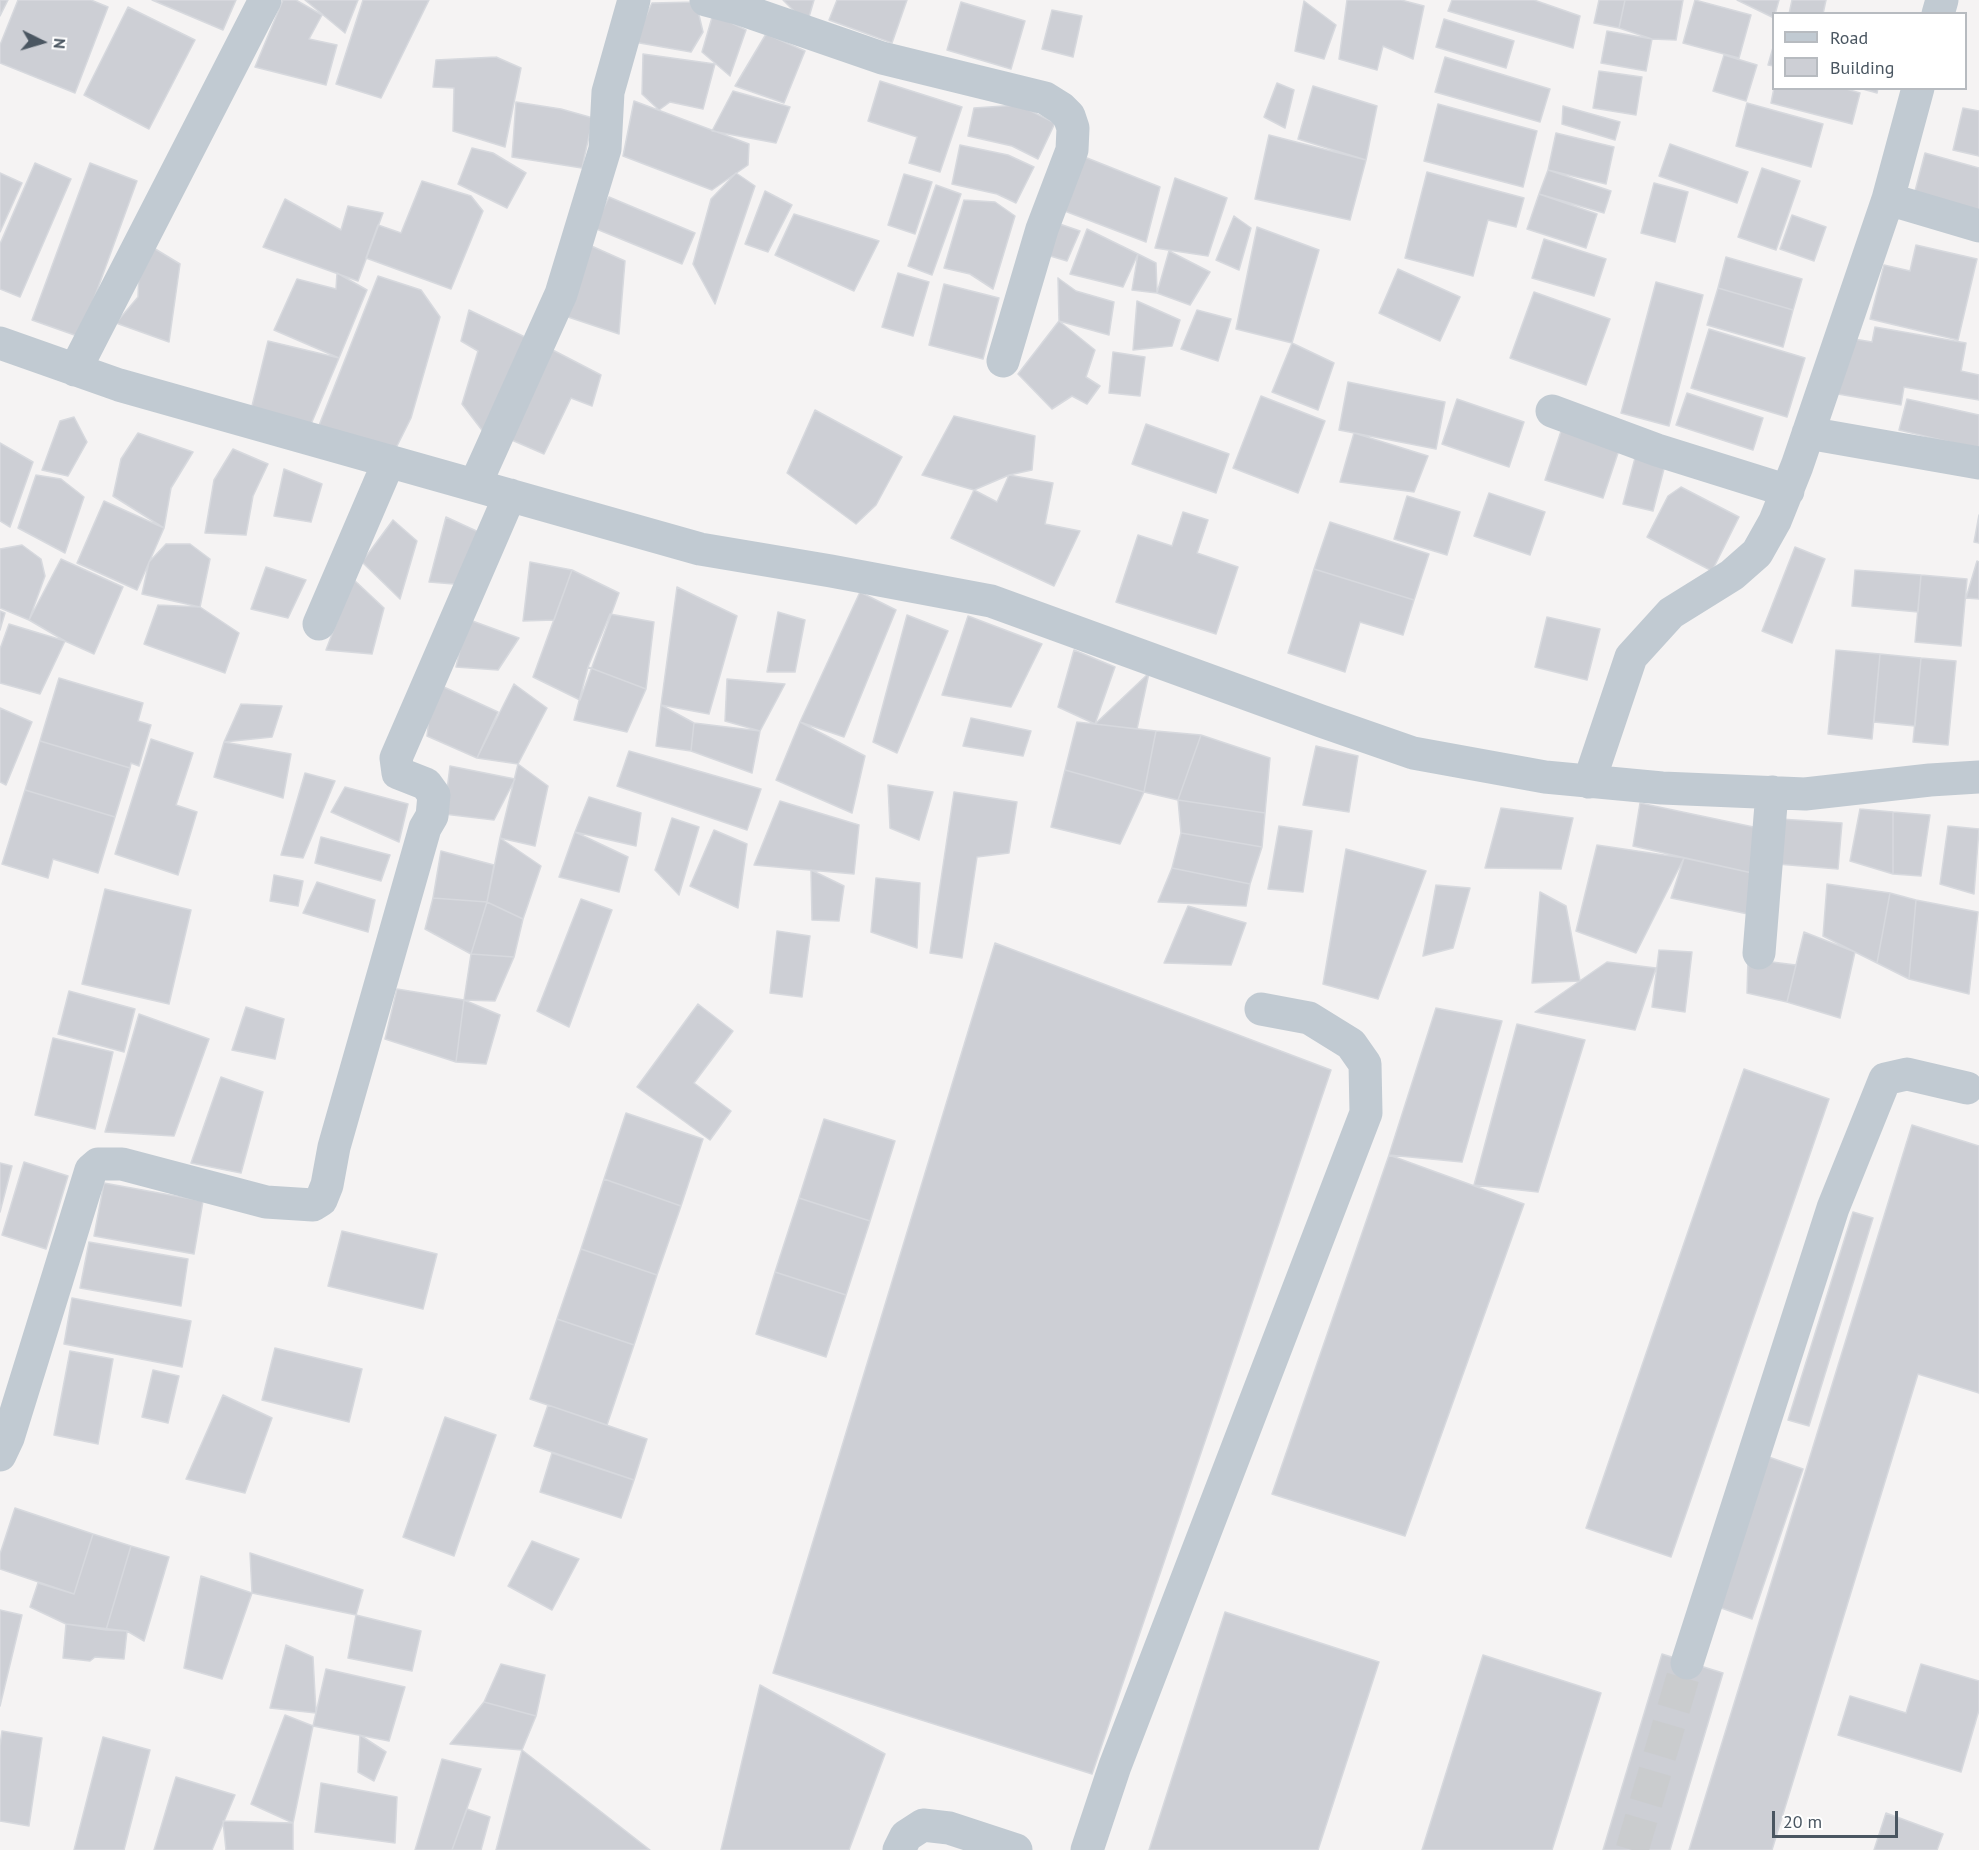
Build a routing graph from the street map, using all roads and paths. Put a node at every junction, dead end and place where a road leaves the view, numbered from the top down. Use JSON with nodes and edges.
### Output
{"nodes":[{"id":1,"x":265,"y":0,"type":"edge"},
{"id":2,"x":634,"y":0,"type":"edge"},
{"id":3,"x":706,"y":0,"type":"edge"},
{"id":4,"x":1917,"y":90,"type":"edge"},
{"id":5,"x":1888,"y":199,"type":"junction"},
{"id":6,"x":1979,"y":226,"type":"edge"},
{"id":7,"x":3,"y":352,"type":"edge"},
{"id":8,"x":1002,"y":361,"type":"dead end"},
{"id":9,"x":75,"y":370,"type":"junction"},
{"id":10,"x":1552,"y":411,"type":"dead end"},
{"id":11,"x":1808,"y":433,"type":"junction"},
{"id":12,"x":389,"y":461,"type":"junction"},
{"id":13,"x":1979,"y":463,"type":"edge"},
{"id":14,"x":475,"y":485,"type":"junction"},
{"id":15,"x":1788,"y":491,"type":"junction"},
{"id":16,"x":510,"y":495,"type":"junction"},
{"id":17,"x":319,"y":624,"type":"dead end"},
{"id":18,"x":1979,"y":777,"type":"edge"},
{"id":19,"x":1589,"y":782,"type":"junction"},
{"id":20,"x":1772,"y":792,"type":"junction"},
{"id":21,"x":1759,"y":953,"type":"dead end"},
{"id":22,"x":1261,"y":1010,"type":"dead end"},
{"id":23,"x":1967,"y":1088,"type":"dead end"},
{"id":24,"x":0,"y":1455,"type":"edge"},
{"id":25,"x":1688,"y":1664,"type":"tunnel mouth"},
{"id":26,"x":898,"y":1850,"type":"edge"},
{"id":27,"x":1016,"y":1850,"type":"edge"},
{"id":28,"x":1088,"y":1850,"type":"edge"}],
"edges":[{"from":1,"to":9,"type":"street"},
{"from":2,"to":14,"type":"street"},
{"from":3,"to":8,"type":"street"},
{"from":4,"to":5,"type":"street"},
{"from":5,"to":6,"type":"street"},
{"from":5,"to":11,"type":"street"},
{"from":7,"to":9,"type":"street"},
{"from":9,"to":12,"type":"street"},
{"from":10,"to":15,"type":"street"},
{"from":11,"to":13,"type":"street"},
{"from":11,"to":15,"type":"street"},
{"from":12,"to":14,"type":"street"},
{"from":12,"to":17,"type":"street"},
{"from":14,"to":16,"type":"street"},
{"from":15,"to":19,"type":"street"},
{"from":16,"to":19,"type":"street"},
{"from":16,"to":24,"type":"street"},
{"from":18,"to":20,"type":"street"},
{"from":19,"to":20,"type":"street"},
{"from":20,"to":21,"type":"street"},
{"from":22,"to":28,"type":"street"},
{"from":23,"to":25,"type":"street"},
{"from":26,"to":27,"type":"street"}]}
